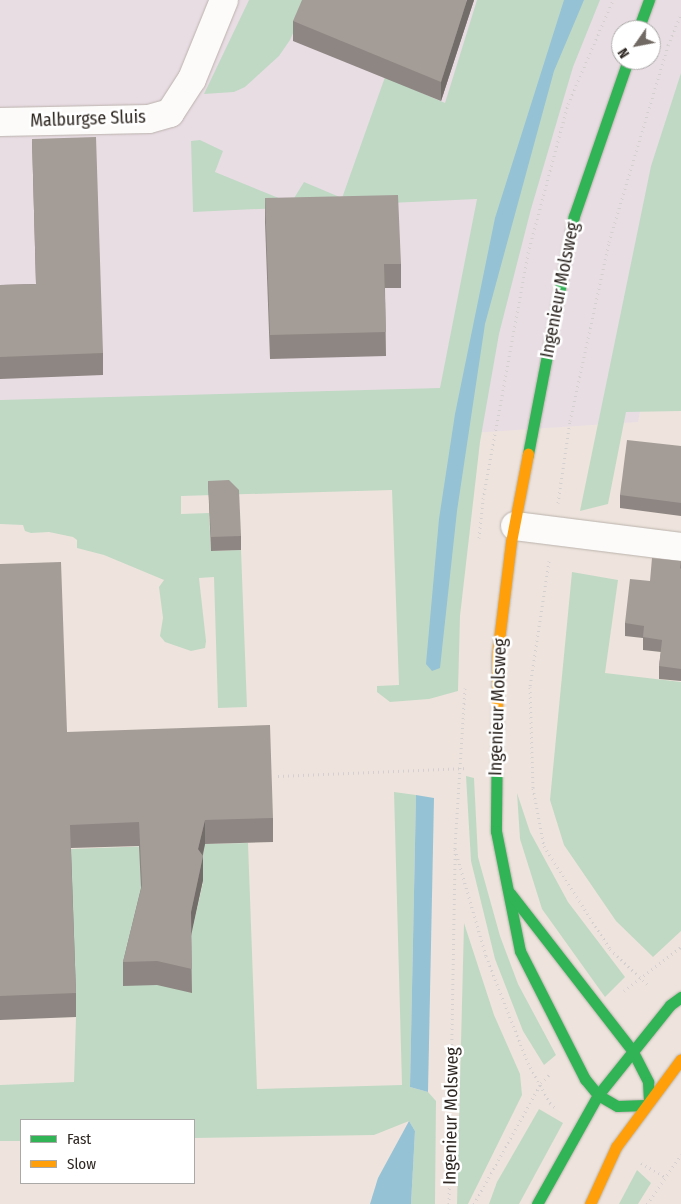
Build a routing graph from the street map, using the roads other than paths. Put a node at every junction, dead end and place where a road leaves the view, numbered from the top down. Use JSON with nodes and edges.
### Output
{"nodes":[{"id":1,"x":224,"y":0,"type":"edge"},
{"id":2,"x":649,"y":0,"type":"edge"},
{"id":3,"x":642,"y":20,"type":"edge"},
{"id":4,"x":625,"y":70,"type":"edge"},
{"id":5,"x":0,"y":122,"type":"edge"},
{"id":6,"x":515,"y":526,"type":"junction"},
{"id":7,"x":681,"y":548,"type":"edge"},
{"id":8,"x":506,"y":889,"type":"junction"},
{"id":9,"x":681,"y":997,"type":"edge"},
{"id":10,"x":632,"y":1050,"type":"junction"},
{"id":11,"x":681,"y":1059,"type":"edge"},
{"id":12,"x":598,"y":1095,"type":"junction"},
{"id":13,"x":648,"y":1103,"type":"junction"},
{"id":14,"x":537,"y":1204,"type":"edge"},
{"id":15,"x":590,"y":1204,"type":"edge"}],
"edges":[{"from":1,"to":5,"type":"street","name":"Malburgse Sluis"},
{"from":2,"to":3,"type":"street"},
{"from":4,"to":6,"type":"street","name":"Ingenieur Molsweg"},
{"from":6,"to":7,"type":"street"},
{"from":6,"to":8,"type":"street","name":"Ingenieur Molsweg"},
{"from":8,"to":10,"type":"street","name":"Ingenieur Molsweg"},
{"from":8,"to":12,"type":"street","name":"Ingenieur Molsweg"},
{"from":9,"to":10,"type":"street"},
{"from":10,"to":12,"type":"street"},
{"from":10,"to":13,"type":"street","name":"Ingenieur Molsweg"},
{"from":11,"to":13,"type":"street"},
{"from":12,"to":13,"type":"street"},
{"from":12,"to":14,"type":"street"},
{"from":13,"to":15,"type":"street"}]}
